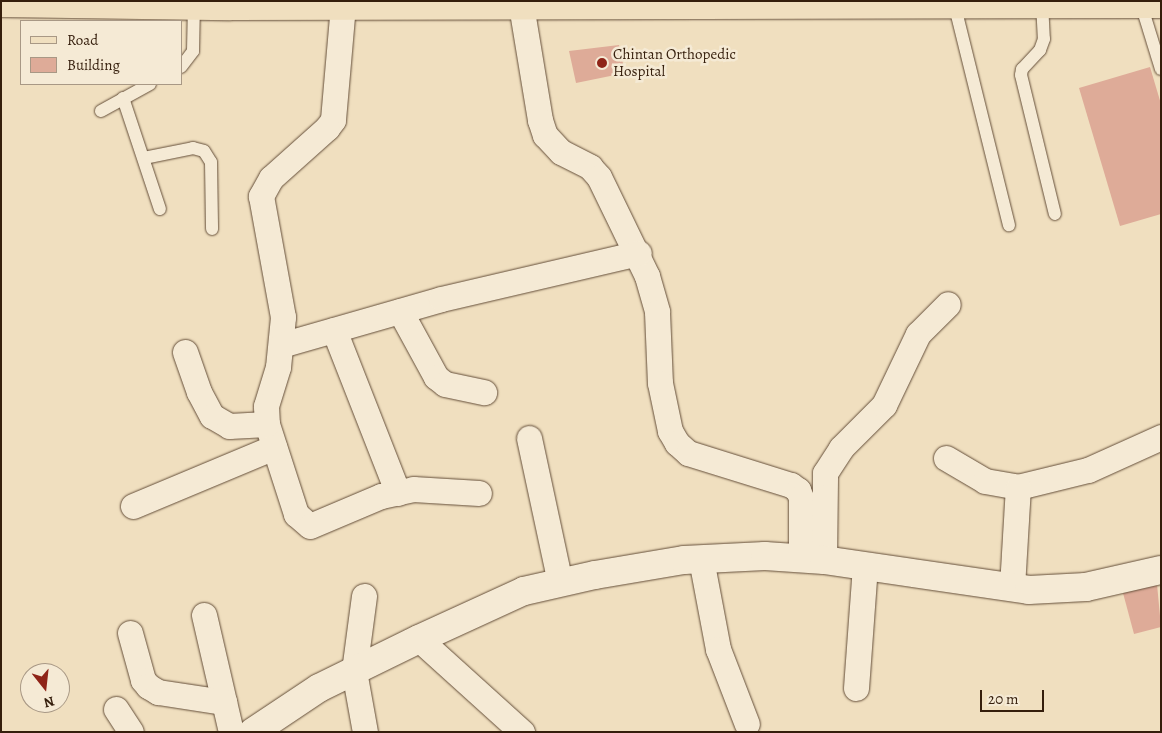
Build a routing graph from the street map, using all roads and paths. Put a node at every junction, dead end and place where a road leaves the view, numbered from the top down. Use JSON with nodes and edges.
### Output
{"nodes":[{"id":1,"x":1,"y":3,"type":"edge"},
{"id":2,"x":954,"y":3,"type":"junction"},
{"id":3,"x":1042,"y":3,"type":"junction"},
{"id":4,"x":194,"y":4,"type":"junction"},
{"id":5,"x":230,"y":4,"type":"edge"},
{"id":6,"x":1151,"y":4,"type":"edge"},
{"id":7,"x":343,"y":5,"type":"junction"},
{"id":8,"x":521,"y":5,"type":"junction"},
{"id":9,"x":182,"y":65,"type":"edge"},
{"id":10,"x":1161,"y":69,"type":"edge"},
{"id":11,"x":148,"y":85,"type":"edge"},
{"id":12,"x":123,"y":98,"type":"junction"},
{"id":13,"x":101,"y":110,"type":"dead end"},
{"id":14,"x":144,"y":158,"type":"junction"},
{"id":15,"x":160,"y":209,"type":"dead end"},
{"id":16,"x":1055,"y":214,"type":"dead end"},
{"id":17,"x":1009,"y":225,"type":"dead end"},
{"id":18,"x":212,"y":229,"type":"dead end"},
{"id":19,"x":638,"y":253,"type":"junction"},
{"id":20,"x":948,"y":304,"type":"dead end"},
{"id":21,"x":400,"y":311,"type":"junction"},
{"id":22,"x":334,"y":330,"type":"junction"},
{"id":23,"x":281,"y":345,"type":"junction"},
{"id":24,"x":185,"y":352,"type":"dead end"},
{"id":25,"x":484,"y":392,"type":"dead end"},
{"id":26,"x":270,"y":435,"type":"junction"},
{"id":27,"x":1161,"y":437,"type":"edge"},
{"id":28,"x":528,"y":438,"type":"dead end"},
{"id":29,"x":946,"y":458,"type":"dead end"},
{"id":30,"x":1018,"y":487,"type":"junction"},
{"id":31,"x":398,"y":493,"type":"junction"},
{"id":32,"x":479,"y":493,"type":"dead end"},
{"id":33,"x":133,"y":506,"type":"dead end"},
{"id":34,"x":701,"y":559,"type":"junction"},
{"id":35,"x":812,"y":560,"type":"junction"},
{"id":36,"x":865,"y":566,"type":"junction"},
{"id":37,"x":1161,"y":570,"type":"edge"},
{"id":38,"x":560,"y":583,"type":"junction"},
{"id":39,"x":1012,"y":587,"type":"junction"},
{"id":40,"x":364,"y":596,"type":"dead end"},
{"id":41,"x":204,"y":615,"type":"dead end"},
{"id":42,"x":130,"y":633,"type":"dead end"},
{"id":43,"x":419,"y":639,"type":"junction"},
{"id":44,"x":354,"y":671,"type":"junction"},
{"id":45,"x":856,"y":688,"type":"dead end"},
{"id":46,"x":224,"y":702,"type":"junction"},
{"id":47,"x":116,"y":709,"type":"dead end"},
{"id":48,"x":747,"y":724,"type":"dead end"},
{"id":49,"x":131,"y":732,"type":"edge"},
{"id":50,"x":231,"y":732,"type":"edge"},
{"id":51,"x":253,"y":732,"type":"edge"},
{"id":52,"x":365,"y":732,"type":"edge"},
{"id":53,"x":522,"y":732,"type":"edge"}],
"edges":[{"from":1,"to":4,"type":"main road"},
{"from":2,"to":3,"type":"main road"},
{"from":2,"to":8,"type":"main road"},
{"from":2,"to":17,"type":"lane"},
{"from":3,"to":6,"type":"main road"},
{"from":3,"to":16,"type":"lane"},
{"from":4,"to":5,"type":"main road"},
{"from":4,"to":9,"type":"lane"},
{"from":5,"to":7,"type":"main road"},
{"from":6,"to":10,"type":"lane"},
{"from":7,"to":8,"type":"main road"},
{"from":7,"to":23,"type":"street"},
{"from":8,"to":19,"type":"street"},
{"from":11,"to":12,"type":"lane"},
{"from":12,"to":13,"type":"lane"},
{"from":12,"to":14,"type":"lane"},
{"from":14,"to":15,"type":"lane"},
{"from":14,"to":18,"type":"lane"},
{"from":19,"to":21,"type":"street"},
{"from":19,"to":35,"type":"street"},
{"from":20,"to":35,"type":"street"},
{"from":21,"to":22,"type":"street"},
{"from":21,"to":25,"type":"street"},
{"from":22,"to":23,"type":"street"},
{"from":22,"to":31,"type":"street"},
{"from":23,"to":26,"type":"street"},
{"from":24,"to":26,"type":"street"},
{"from":26,"to":31,"type":"street"},
{"from":26,"to":33,"type":"street"},
{"from":27,"to":30,"type":"street"},
{"from":28,"to":38,"type":"street"},
{"from":29,"to":30,"type":"street"},
{"from":30,"to":39,"type":"street"},
{"from":31,"to":32,"type":"street"},
{"from":34,"to":35,"type":"street"},
{"from":34,"to":38,"type":"street"},
{"from":34,"to":48,"type":"street"},
{"from":35,"to":36,"type":"street"},
{"from":36,"to":39,"type":"street"},
{"from":36,"to":45,"type":"street"},
{"from":37,"to":39,"type":"street"},
{"from":38,"to":43,"type":"street"},
{"from":40,"to":44,"type":"street"},
{"from":41,"to":46,"type":"street"},
{"from":42,"to":46,"type":"street"},
{"from":43,"to":44,"type":"street"},
{"from":43,"to":53,"type":"street"},
{"from":44,"to":51,"type":"street"},
{"from":44,"to":52,"type":"street"},
{"from":46,"to":50,"type":"street"},
{"from":47,"to":49,"type":"street"}]}
